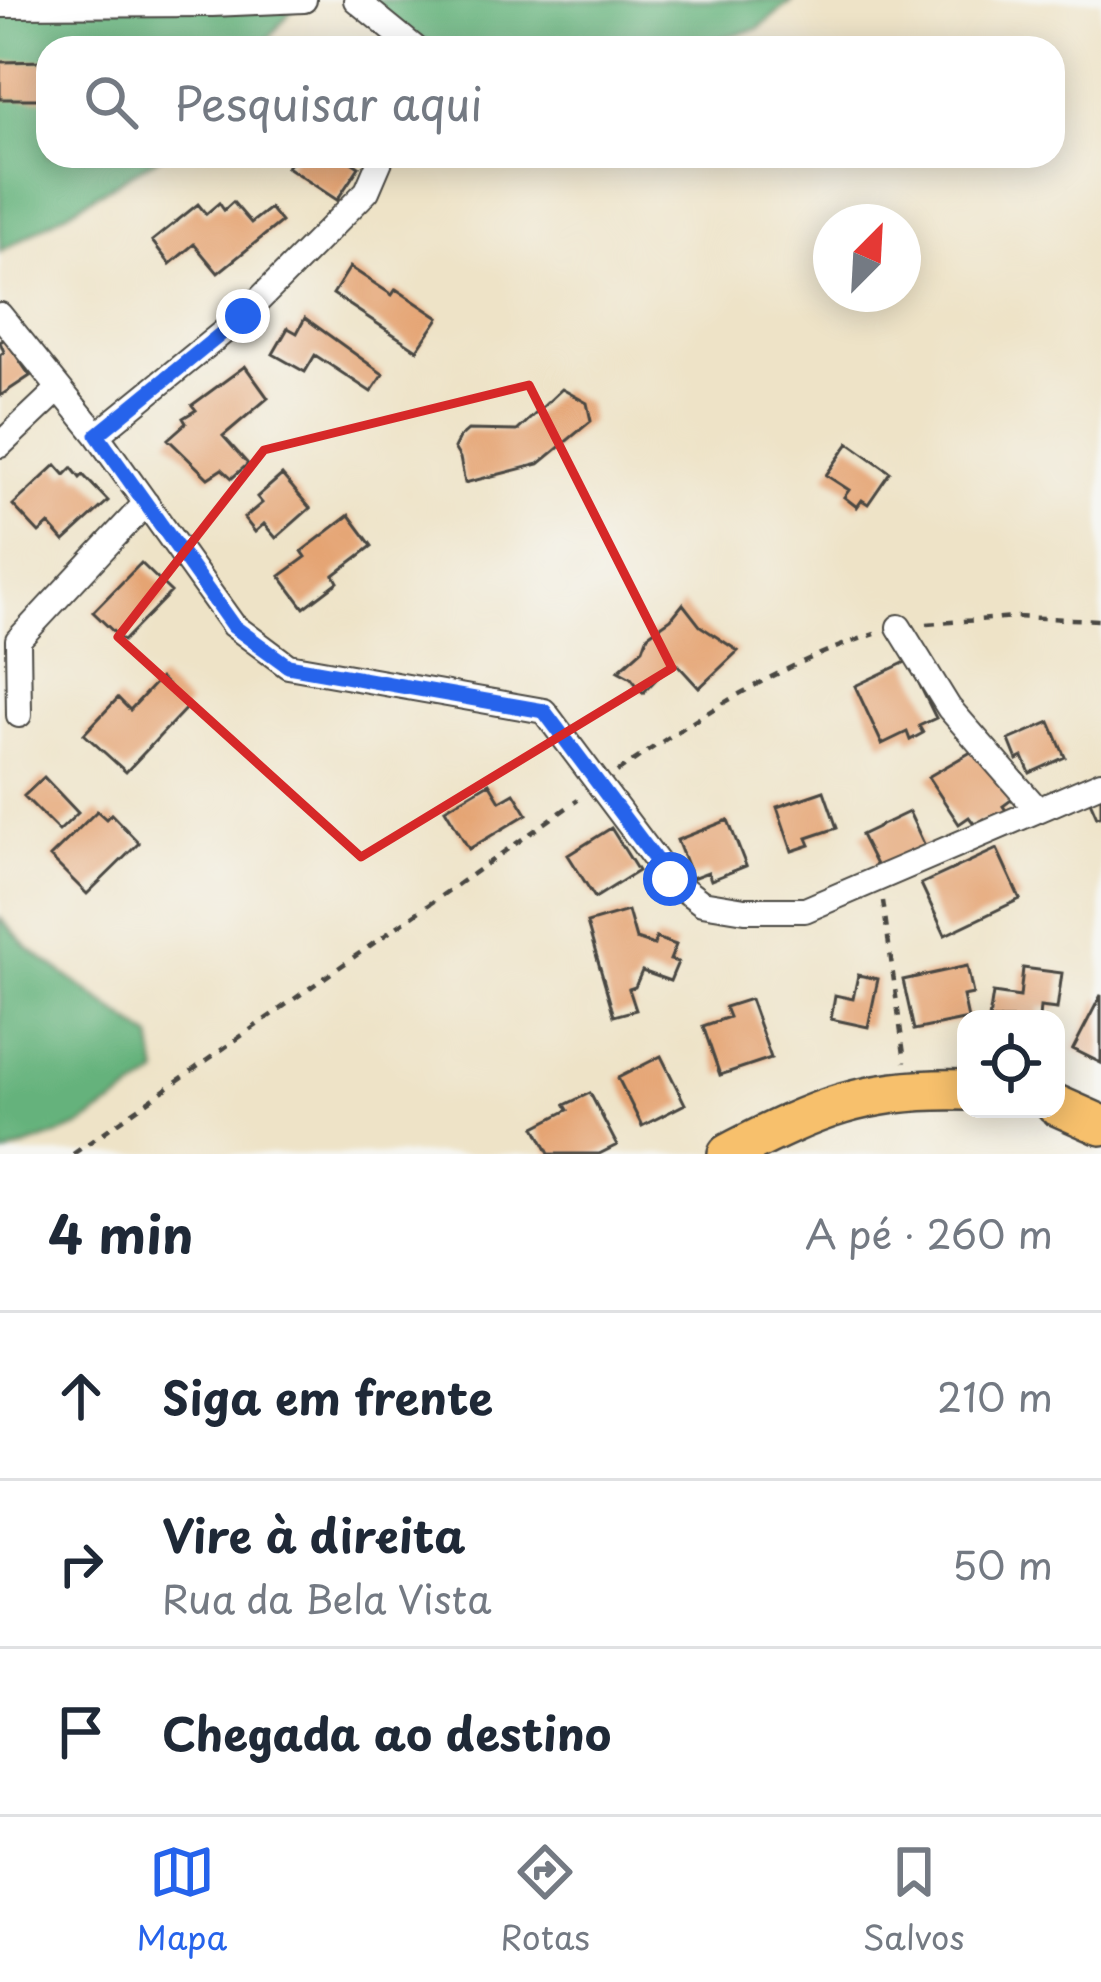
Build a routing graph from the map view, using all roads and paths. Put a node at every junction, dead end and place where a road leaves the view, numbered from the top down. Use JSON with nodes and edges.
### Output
{"nodes":[{"id":1,"x":304,"y":0,"type":"edge"},
{"id":2,"x":356,"y":0,"type":"edge"},
{"id":3,"x":0,"y":5,"type":"edge"},
{"id":4,"x":400,"y":36,"type":"edge"},
{"id":5,"x":377,"y":168,"type":"edge"},
{"id":6,"x":0,"y":315,"type":"edge"},
{"id":7,"x":59,"y":388,"type":"junction"},
{"id":8,"x":97,"y":435,"type":"junction"},
{"id":9,"x":0,"y":445,"type":"edge"},
{"id":10,"x":146,"y":503,"type":"junction"},
{"id":11,"x":1101,"y":620,"type":"edge"},
{"id":12,"x":899,"y":627,"type":"junction"},
{"id":13,"x":19,"y":715,"type":"dead end"},
{"id":14,"x":1101,"y":783,"type":"edge"},
{"id":15,"x":601,"y":784,"type":"junction"},
{"id":16,"x":1038,"y":810,"type":"junction"},
{"id":17,"x":880,"y":878,"type":"junction"},
{"id":18,"x":908,"y":1089,"type":"junction"},
{"id":19,"x":957,"y":1090,"type":"edge"},
{"id":20,"x":1065,"y":1110,"type":"edge"},
{"id":21,"x":1101,"y":1125,"type":"edge"},
{"id":22,"x":73,"y":1154,"type":"edge"},
{"id":23,"x":728,"y":1154,"type":"edge"}],
"edges":[{"from":1,"to":3,"type":"street"},
{"from":2,"to":4,"type":"street"},
{"from":5,"to":8,"type":"street"},
{"from":6,"to":7,"type":"street"},
{"from":7,"to":8,"type":"street"},
{"from":7,"to":9,"type":"street"},
{"from":8,"to":10,"type":"street"},
{"from":10,"to":13,"type":"street"},
{"from":10,"to":15,"type":"street"},
{"from":11,"to":12,"type":"path"},
{"from":12,"to":15,"type":"path"},
{"from":12,"to":16,"type":"street"},
{"from":14,"to":16,"type":"street"},
{"from":15,"to":17,"type":"street"},
{"from":15,"to":22,"type":"path"},
{"from":16,"to":17,"type":"street"},
{"from":17,"to":18,"type":"path"},
{"from":18,"to":19,"type":"main road"},
{"from":18,"to":23,"type":"main road"},
{"from":20,"to":21,"type":"main road"}]}
